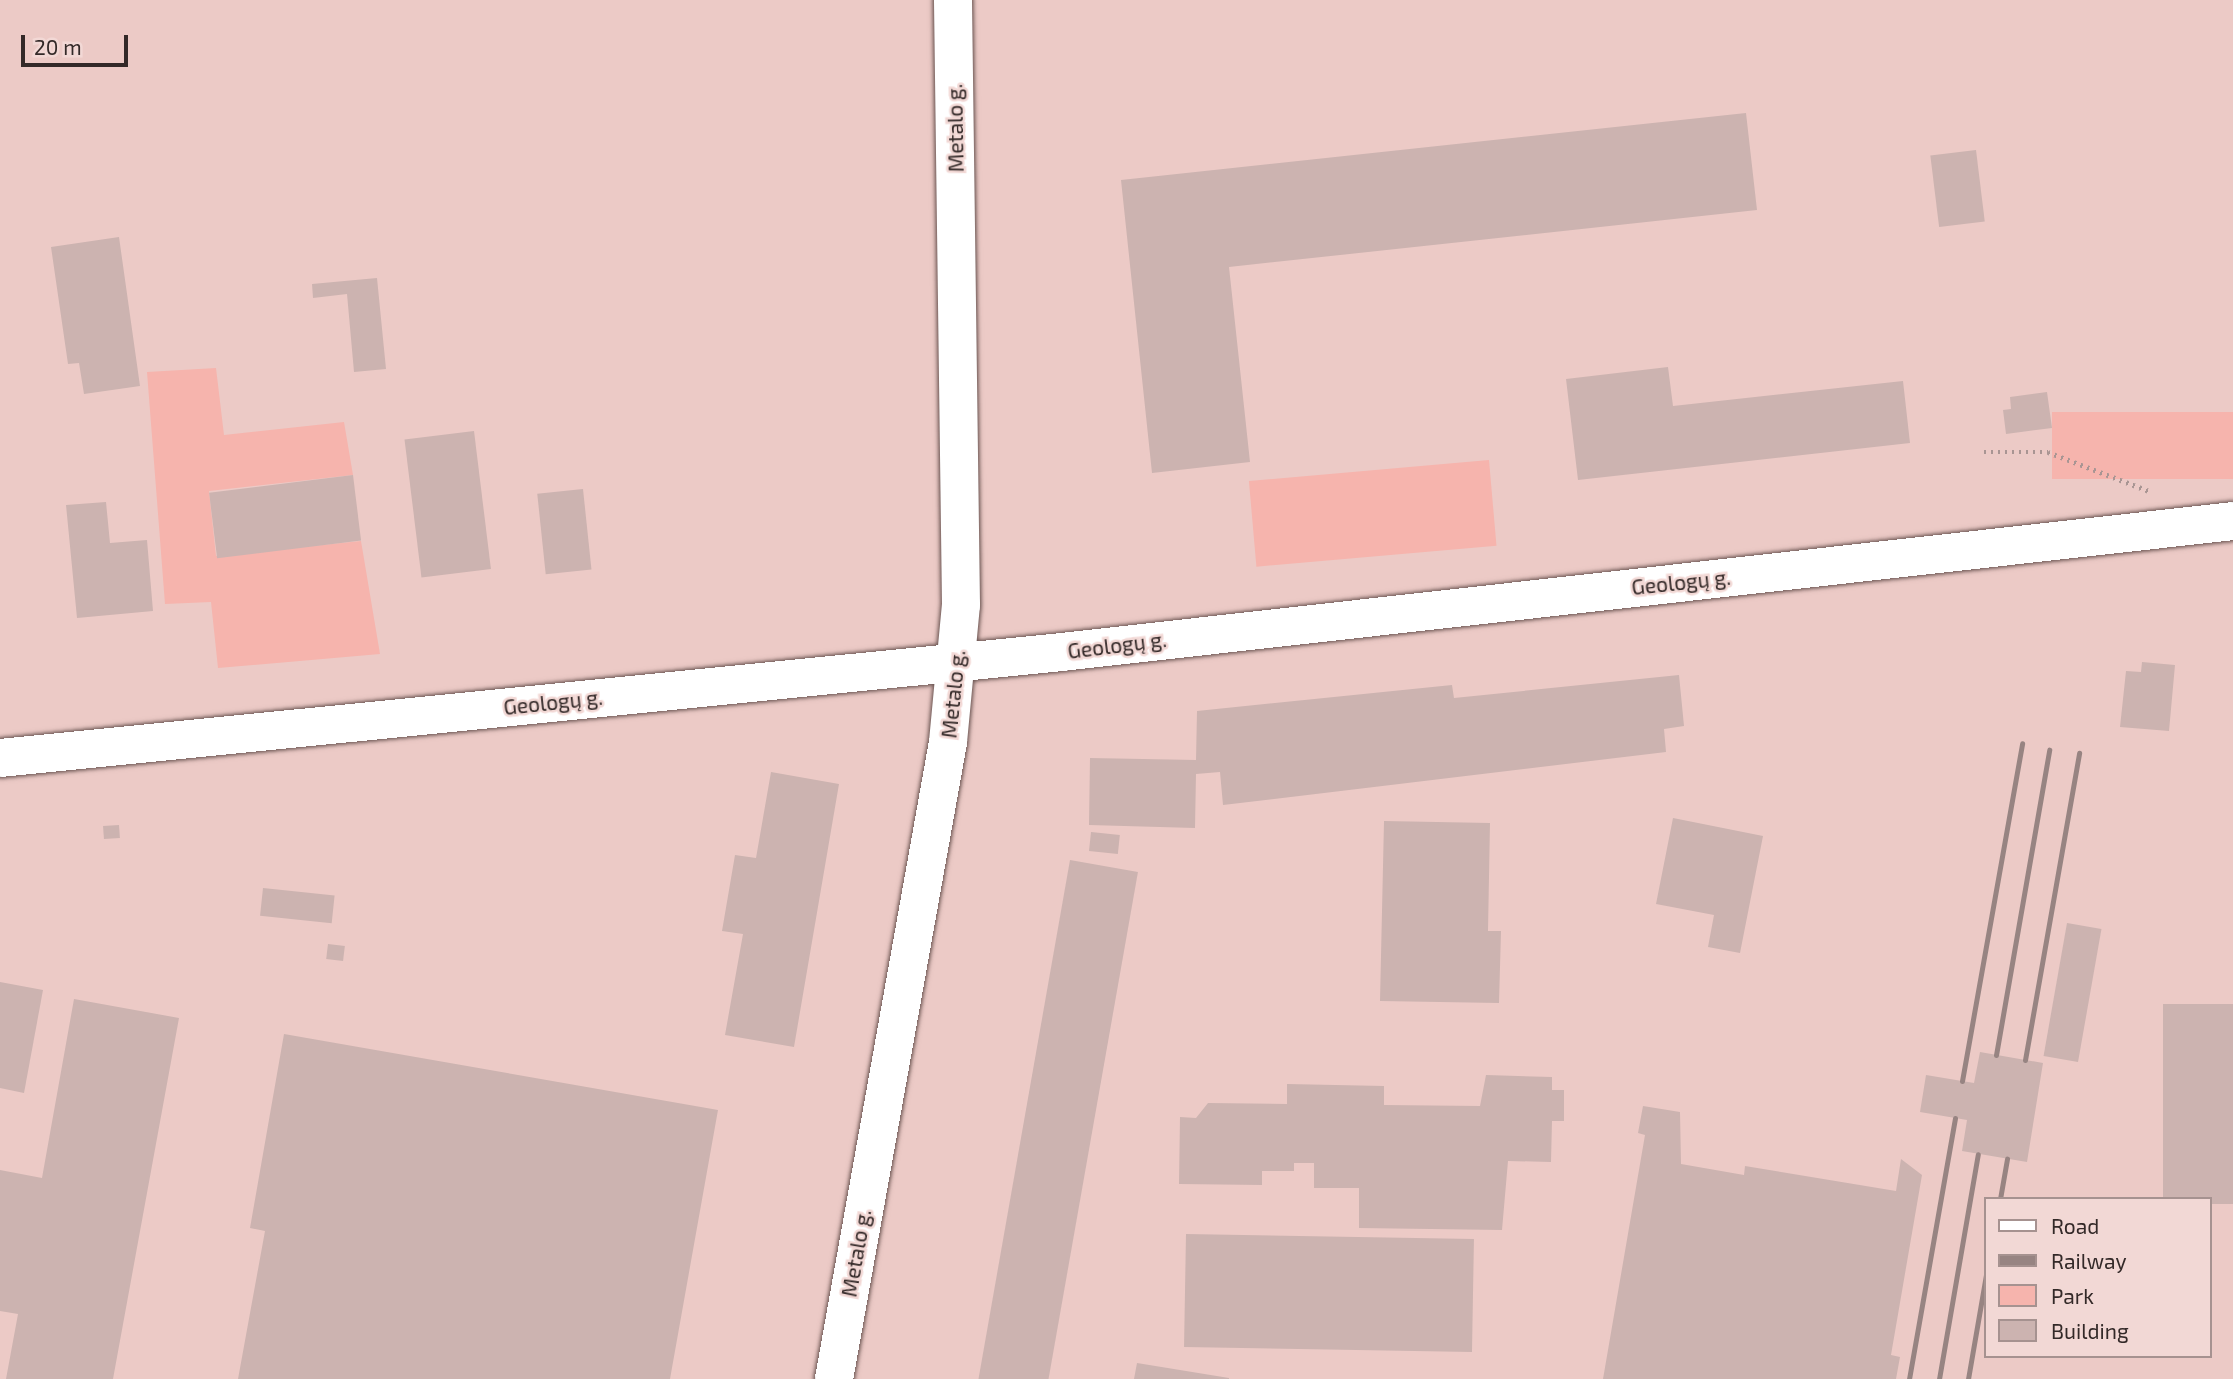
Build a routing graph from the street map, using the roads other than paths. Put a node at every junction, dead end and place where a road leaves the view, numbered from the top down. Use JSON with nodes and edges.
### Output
{"nodes":[{"id":1,"x":953,"y":0,"type":"edge"},
{"id":2,"x":2233,"y":521,"type":"edge"},
{"id":3,"x":957,"y":662,"type":"junction"},
{"id":4,"x":0,"y":758,"type":"edge"},
{"id":5,"x":834,"y":1379,"type":"edge"}],
"edges":[{"from":1,"to":3,"type":"street","name":"Metalo g."},
{"from":2,"to":3,"type":"street","name":"Geologų g."},
{"from":3,"to":4,"type":"street","name":"Geologų g."},
{"from":3,"to":5,"type":"street","name":"Metalo g."}]}
